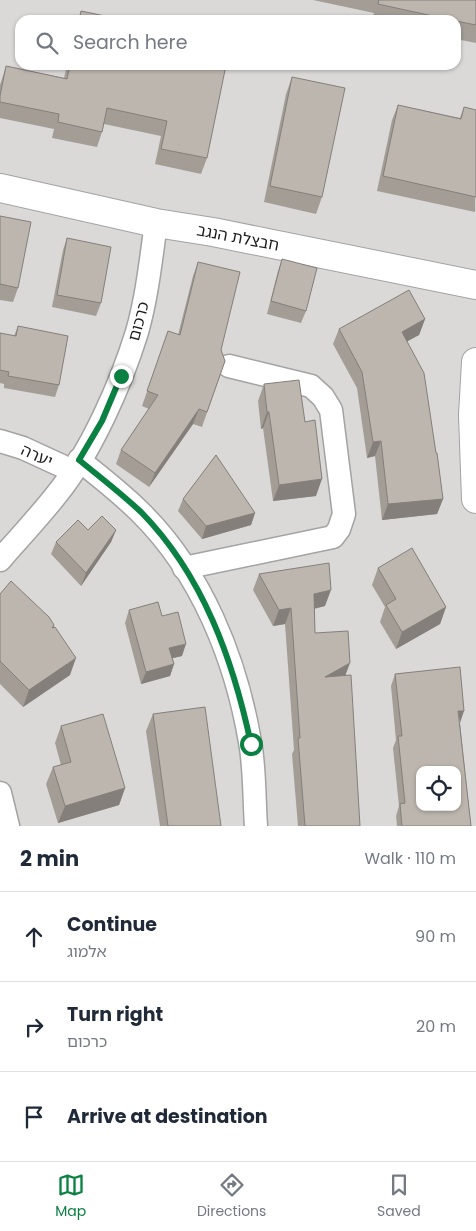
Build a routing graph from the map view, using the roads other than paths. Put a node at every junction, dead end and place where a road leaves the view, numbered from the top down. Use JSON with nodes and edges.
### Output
{"nodes":[{"id":1,"x":0,"y":188,"type":"edge"},
{"id":2,"x":156,"y":223,"type":"junction"},
{"id":3,"x":476,"y":285,"type":"edge"},
{"id":4,"x":476,"y":362,"type":"edge"},
{"id":5,"x":229,"y":366,"type":"dead end"},
{"id":6,"x":0,"y":441,"type":"edge"},
{"id":7,"x":76,"y":466,"type":"junction"},
{"id":8,"x":476,"y":499,"type":"edge"},
{"id":9,"x":0,"y":560,"type":"edge"},
{"id":10,"x":184,"y":568,"type":"junction"},
{"id":11,"x":0,"y":792,"type":"edge"},
{"id":12,"x":8,"y":826,"type":"edge"},
{"id":13,"x":256,"y":826,"type":"edge"}],
"edges":[{"from":1,"to":2,"type":"street","name":"חבצלת הנגב"},
{"from":2,"to":3,"type":"street","name":"חבצלת הנגב"},
{"from":2,"to":7,"type":"street","name":"כרכום"},
{"from":4,"to":8,"type":"street"},
{"from":5,"to":10,"type":"street"},
{"from":6,"to":7,"type":"street","name":"יערה"},
{"from":7,"to":9,"type":"street","name":"כרכום"},
{"from":7,"to":10,"type":"street","name":"יערה"},
{"from":10,"to":13,"type":"street","name":"יערה"},
{"from":11,"to":12,"type":"street"}]}
